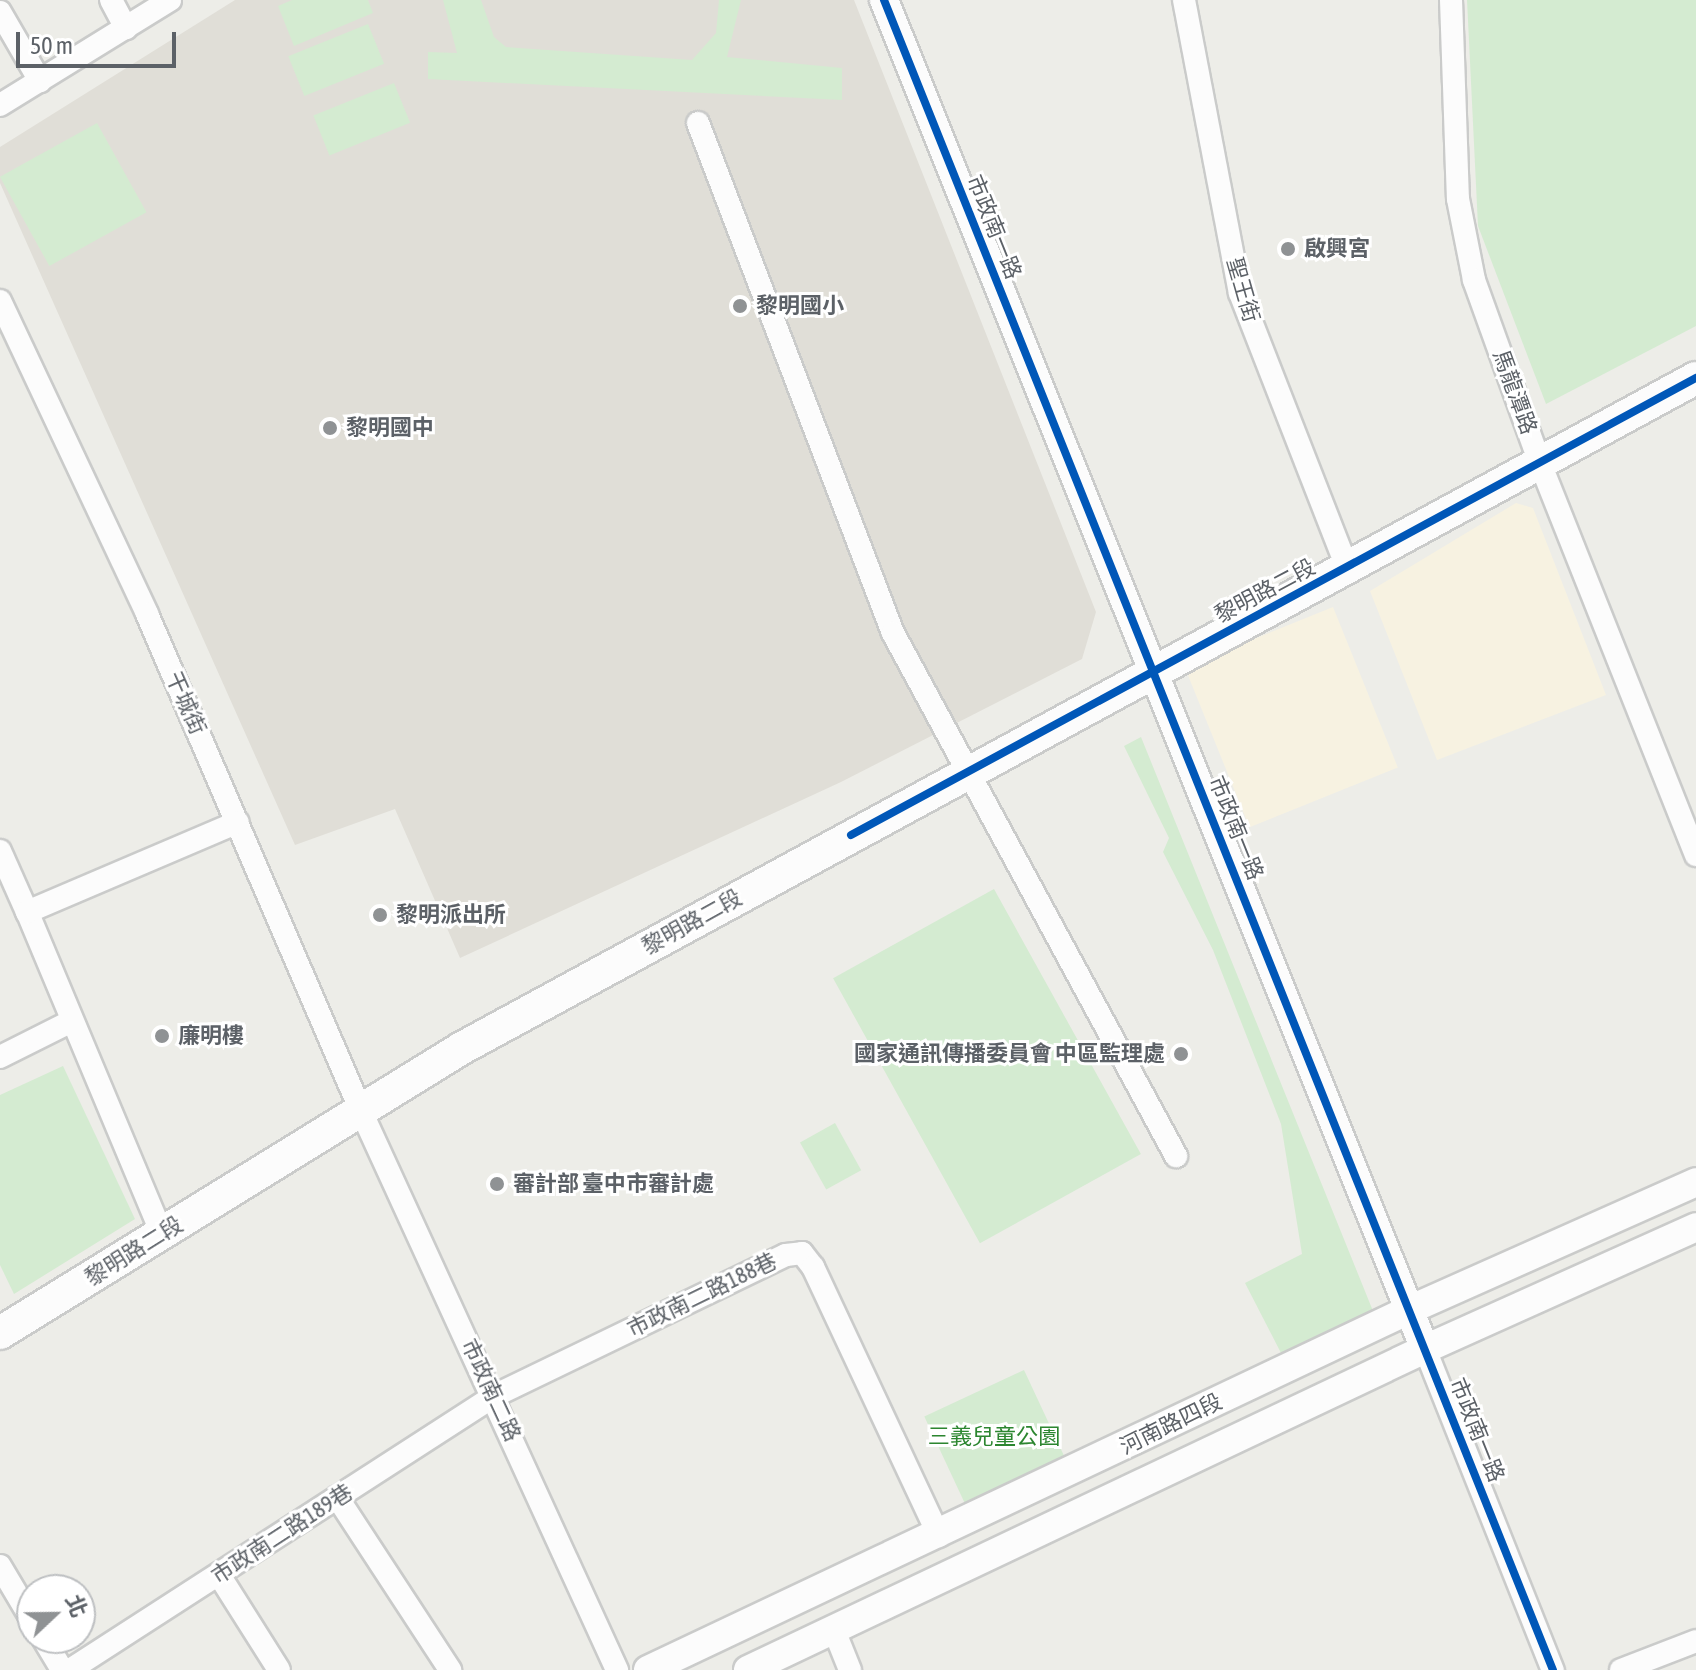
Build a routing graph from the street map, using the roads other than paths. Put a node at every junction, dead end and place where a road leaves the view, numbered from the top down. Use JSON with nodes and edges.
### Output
{"nodes":[{"id":1,"x":111,"y":0,"type":"edge"},
{"id":2,"x":170,"y":0,"type":"edge"},
{"id":3,"x":884,"y":0,"type":"edge"},
{"id":4,"x":1184,"y":0,"type":"edge"},
{"id":5,"x":1451,"y":0,"type":"edge"},
{"id":6,"x":0,"y":12,"type":"edge"},
{"id":7,"x":126,"y":28,"type":"junction"},
{"id":8,"x":40,"y":81,"type":"junction"},
{"id":9,"x":0,"y":105,"type":"edge"},
{"id":10,"x":698,"y":123,"type":"dead end"},
{"id":11,"x":0,"y":301,"type":"edge"},
{"id":12,"x":1696,"y":378,"type":"edge"},
{"id":13,"x":1540,"y":463,"type":"junction"},
{"id":14,"x":1347,"y":568,"type":"junction"},
{"id":15,"x":1154,"y":672,"type":"junction"},
{"id":16,"x":971,"y":770,"type":"junction"},
{"id":17,"x":238,"y":822,"type":"junction"},
{"id":18,"x":0,"y":851,"type":"edge"},
{"id":19,"x":1696,"y":855,"type":"edge"},
{"id":20,"x":27,"y":912,"type":"junction"},
{"id":21,"x":72,"y":1021,"type":"junction"},
{"id":22,"x":0,"y":1057,"type":"edge"},
{"id":23,"x":361,"y":1111,"type":"junction"},
{"id":24,"x":1176,"y":1156,"type":"dead end"},
{"id":25,"x":1696,"y":1182,"type":"edge"},
{"id":26,"x":1696,"y":1227,"type":"edge"},
{"id":27,"x":162,"y":1234,"type":"junction"},
{"id":28,"x":1409,"y":1310,"type":"junction"},
{"id":29,"x":0,"y":1333,"type":"edge"},
{"id":30,"x":1425,"y":1349,"type":"junction"},
{"id":31,"x":494,"y":1396,"type":"junction"},
{"id":32,"x":337,"y":1497,"type":"junction"},
{"id":33,"x":939,"y":1536,"type":"junction"},
{"id":34,"x":0,"y":1566,"type":"edge"},
{"id":35,"x":219,"y":1575,"type":"junction"},
{"id":36,"x":16,"y":1593,"type":"edge"},
{"id":37,"x":834,"y":1630,"type":"junction"},
{"id":38,"x":1696,"y":1641,"type":"edge"},
{"id":39,"x":70,"y":1670,"type":"edge"},
{"id":40,"x":279,"y":1670,"type":"edge"},
{"id":41,"x":450,"y":1670,"type":"edge"},
{"id":42,"x":617,"y":1670,"type":"edge"},
{"id":43,"x":648,"y":1670,"type":"edge"},
{"id":44,"x":748,"y":1670,"type":"edge"},
{"id":45,"x":850,"y":1670,"type":"edge"},
{"id":46,"x":1553,"y":1670,"type":"edge"},
{"id":47,"x":1621,"y":1670,"type":"edge"}],
"edges":[{"from":1,"to":7,"type":"street"},
{"from":2,"to":7,"type":"street"},
{"from":3,"to":15,"type":"street","name":"市政南一路"},
{"from":4,"to":14,"type":"street","name":"聖王街"},
{"from":5,"to":13,"type":"street","name":"馬龍潭路"},
{"from":6,"to":8,"type":"street"},
{"from":7,"to":8,"type":"street"},
{"from":8,"to":9,"type":"street"},
{"from":10,"to":16,"type":"street"},
{"from":11,"to":17,"type":"street","name":"干城街"},
{"from":12,"to":13,"type":"main road","name":"黎明路二段"},
{"from":13,"to":14,"type":"main road","name":"黎明路二段"},
{"from":13,"to":19,"type":"street","name":"馬龍潭路"},
{"from":14,"to":15,"type":"main road","name":"黎明路二段"},
{"from":15,"to":16,"type":"main road","name":"黎明路二段"},
{"from":15,"to":28,"type":"street","name":"市政南一路"},
{"from":16,"to":23,"type":"main road","name":"黎明路二段"},
{"from":16,"to":24,"type":"street"},
{"from":17,"to":20,"type":"street"},
{"from":17,"to":23,"type":"street","name":"干城街"},
{"from":18,"to":20,"type":"street"},
{"from":20,"to":21,"type":"street"},
{"from":21,"to":22,"type":"street"},
{"from":21,"to":27,"type":"street"},
{"from":23,"to":27,"type":"main road","name":"黎明路二段"},
{"from":23,"to":31,"type":"street","name":"市政南二路"},
{"from":25,"to":28,"type":"street","name":"河南路四段"},
{"from":26,"to":30,"type":"street","name":"河南路四段"},
{"from":27,"to":29,"type":"main road","name":"黎明路二段"},
{"from":28,"to":30,"type":"street","name":"市政南一路"},
{"from":28,"to":33,"type":"street","name":"河南路四段"},
{"from":30,"to":37,"type":"street","name":"河南路四段"},
{"from":30,"to":46,"type":"street","name":"市政南一路"},
{"from":31,"to":32,"type":"street","name":"市政南二路189巷"},
{"from":31,"to":33,"type":"street","name":"市政南二路188巷"},
{"from":31,"to":42,"type":"street","name":"市政南二路"},
{"from":32,"to":35,"type":"street","name":"市政南二路189巷"},
{"from":32,"to":41,"type":"street"},
{"from":33,"to":43,"type":"street","name":"河南路四段"},
{"from":34,"to":36,"type":"street"},
{"from":35,"to":39,"type":"street","name":"市政南二路189巷"},
{"from":35,"to":40,"type":"street"},
{"from":37,"to":44,"type":"street","name":"河南路四段"},
{"from":37,"to":45,"type":"street"},
{"from":38,"to":47,"type":"street"}]}
